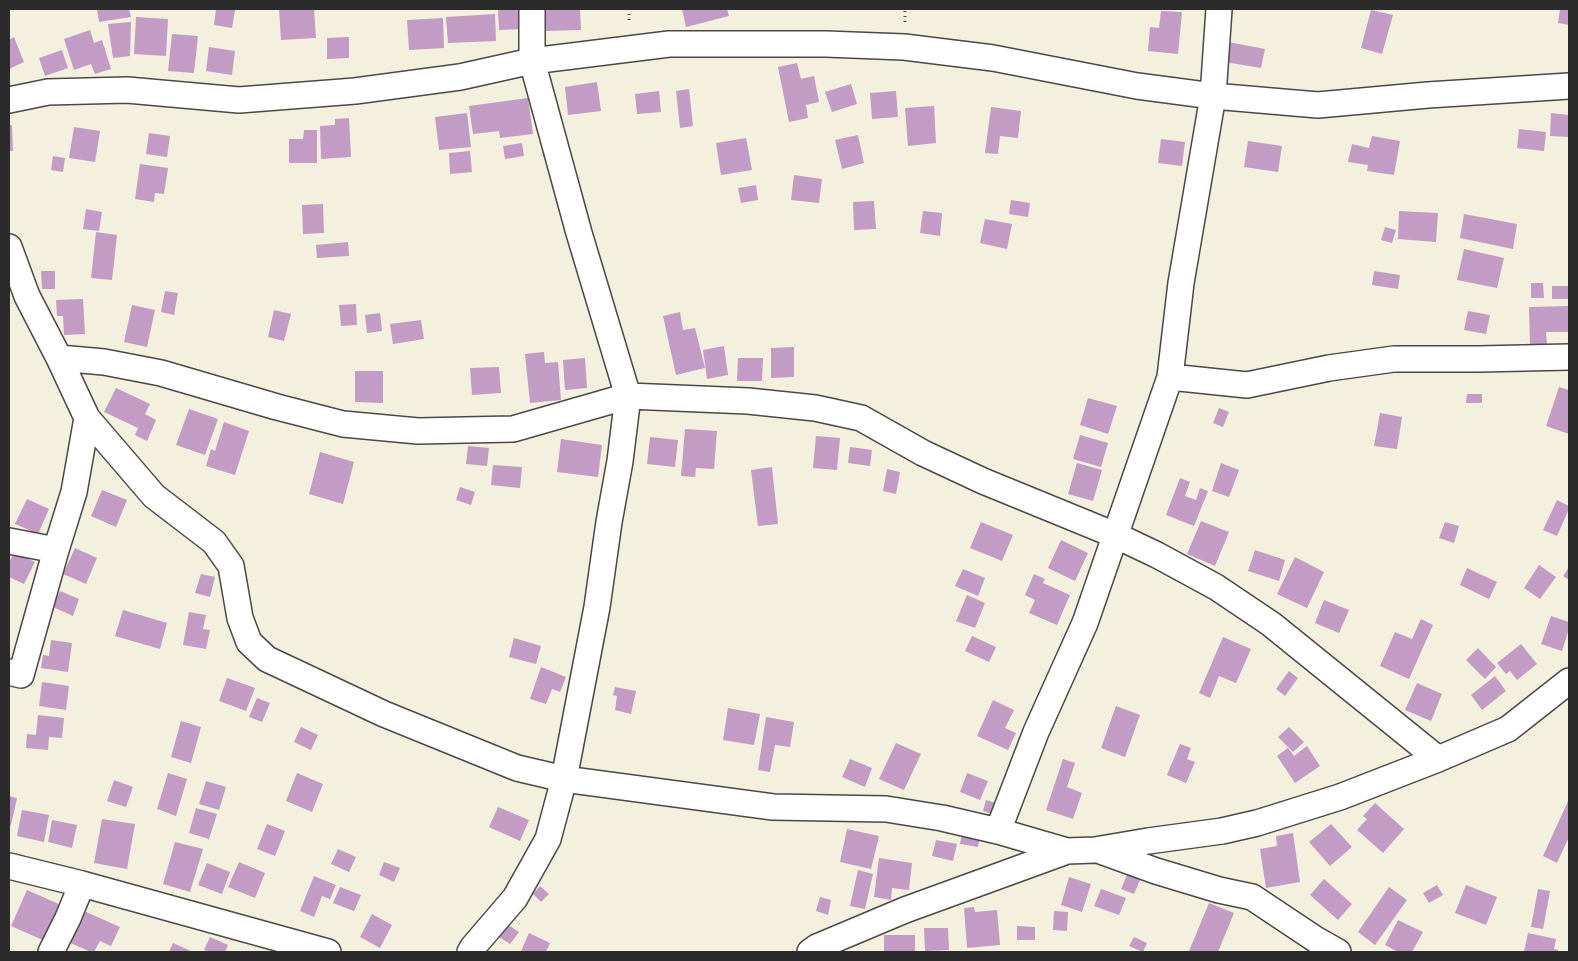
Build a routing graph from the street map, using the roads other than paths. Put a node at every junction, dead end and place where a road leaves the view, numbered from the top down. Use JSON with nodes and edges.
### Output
{"nodes":[{"id":1,"x":532,"y":9,"type":"edge"},
{"id":2,"x":1219,"y":9,"type":"edge"},
{"id":3,"x":532,"y":61,"type":"junction"},
{"id":4,"x":1569,"y":86,"type":"edge"},
{"id":5,"x":1213,"y":96,"type":"junction"},
{"id":6,"x":9,"y":100,"type":"edge"},
{"id":7,"x":9,"y":247,"type":"edge"},
{"id":8,"x":1569,"y":357,"type":"edge"},
{"id":9,"x":59,"y":358,"type":"junction"},
{"id":10,"x":1170,"y":377,"type":"junction"},
{"id":11,"x":628,"y":396,"type":"junction"},
{"id":12,"x":86,"y":418,"type":"junction"},
{"id":13,"x":1114,"y":536,"type":"junction"},
{"id":14,"x":9,"y":541,"type":"edge"},
{"id":15,"x":56,"y":550,"type":"junction"},
{"id":16,"x":9,"y":672,"type":"edge"},
{"id":17,"x":1568,"y":684,"type":"edge"},
{"id":18,"x":1438,"y":758,"type":"junction"},
{"id":19,"x":564,"y":778,"type":"junction"},
{"id":20,"x":998,"y":831,"type":"junction"},
{"id":21,"x":1095,"y":850,"type":"junction"},
{"id":22,"x":1067,"y":851,"type":"junction"},
{"id":23,"x":9,"y":866,"type":"edge"},
{"id":24,"x":82,"y":884,"type":"junction"},
{"id":25,"x":52,"y":952,"type":"edge"},
{"id":26,"x":328,"y":952,"type":"edge"},
{"id":27,"x":470,"y":952,"type":"edge"},
{"id":28,"x":810,"y":952,"type":"edge"},
{"id":29,"x":1338,"y":952,"type":"edge"}],
"edges":[{"from":1,"to":3,"type":"street"},
{"from":2,"to":5,"type":"street"},
{"from":3,"to":5,"type":"street"},
{"from":3,"to":6,"type":"street"},
{"from":3,"to":11,"type":"street"},
{"from":4,"to":5,"type":"street"},
{"from":5,"to":10,"type":"street"},
{"from":7,"to":9,"type":"street"},
{"from":8,"to":10,"type":"street"},
{"from":9,"to":11,"type":"street"},
{"from":9,"to":12,"type":"street"},
{"from":10,"to":13,"type":"street"},
{"from":11,"to":13,"type":"street"},
{"from":11,"to":19,"type":"street"},
{"from":12,"to":15,"type":"street"},
{"from":12,"to":19,"type":"street"},
{"from":13,"to":18,"type":"street"},
{"from":13,"to":20,"type":"street"},
{"from":14,"to":15,"type":"street"},
{"from":15,"to":16,"type":"street"},
{"from":17,"to":18,"type":"street"},
{"from":18,"to":21,"type":"street"},
{"from":19,"to":20,"type":"street"},
{"from":19,"to":27,"type":"street"},
{"from":20,"to":22,"type":"street"},
{"from":21,"to":22,"type":"street"},
{"from":21,"to":29,"type":"street"},
{"from":22,"to":28,"type":"street"},
{"from":23,"to":24,"type":"street"},
{"from":24,"to":25,"type":"street"},
{"from":24,"to":26,"type":"street"}]}
